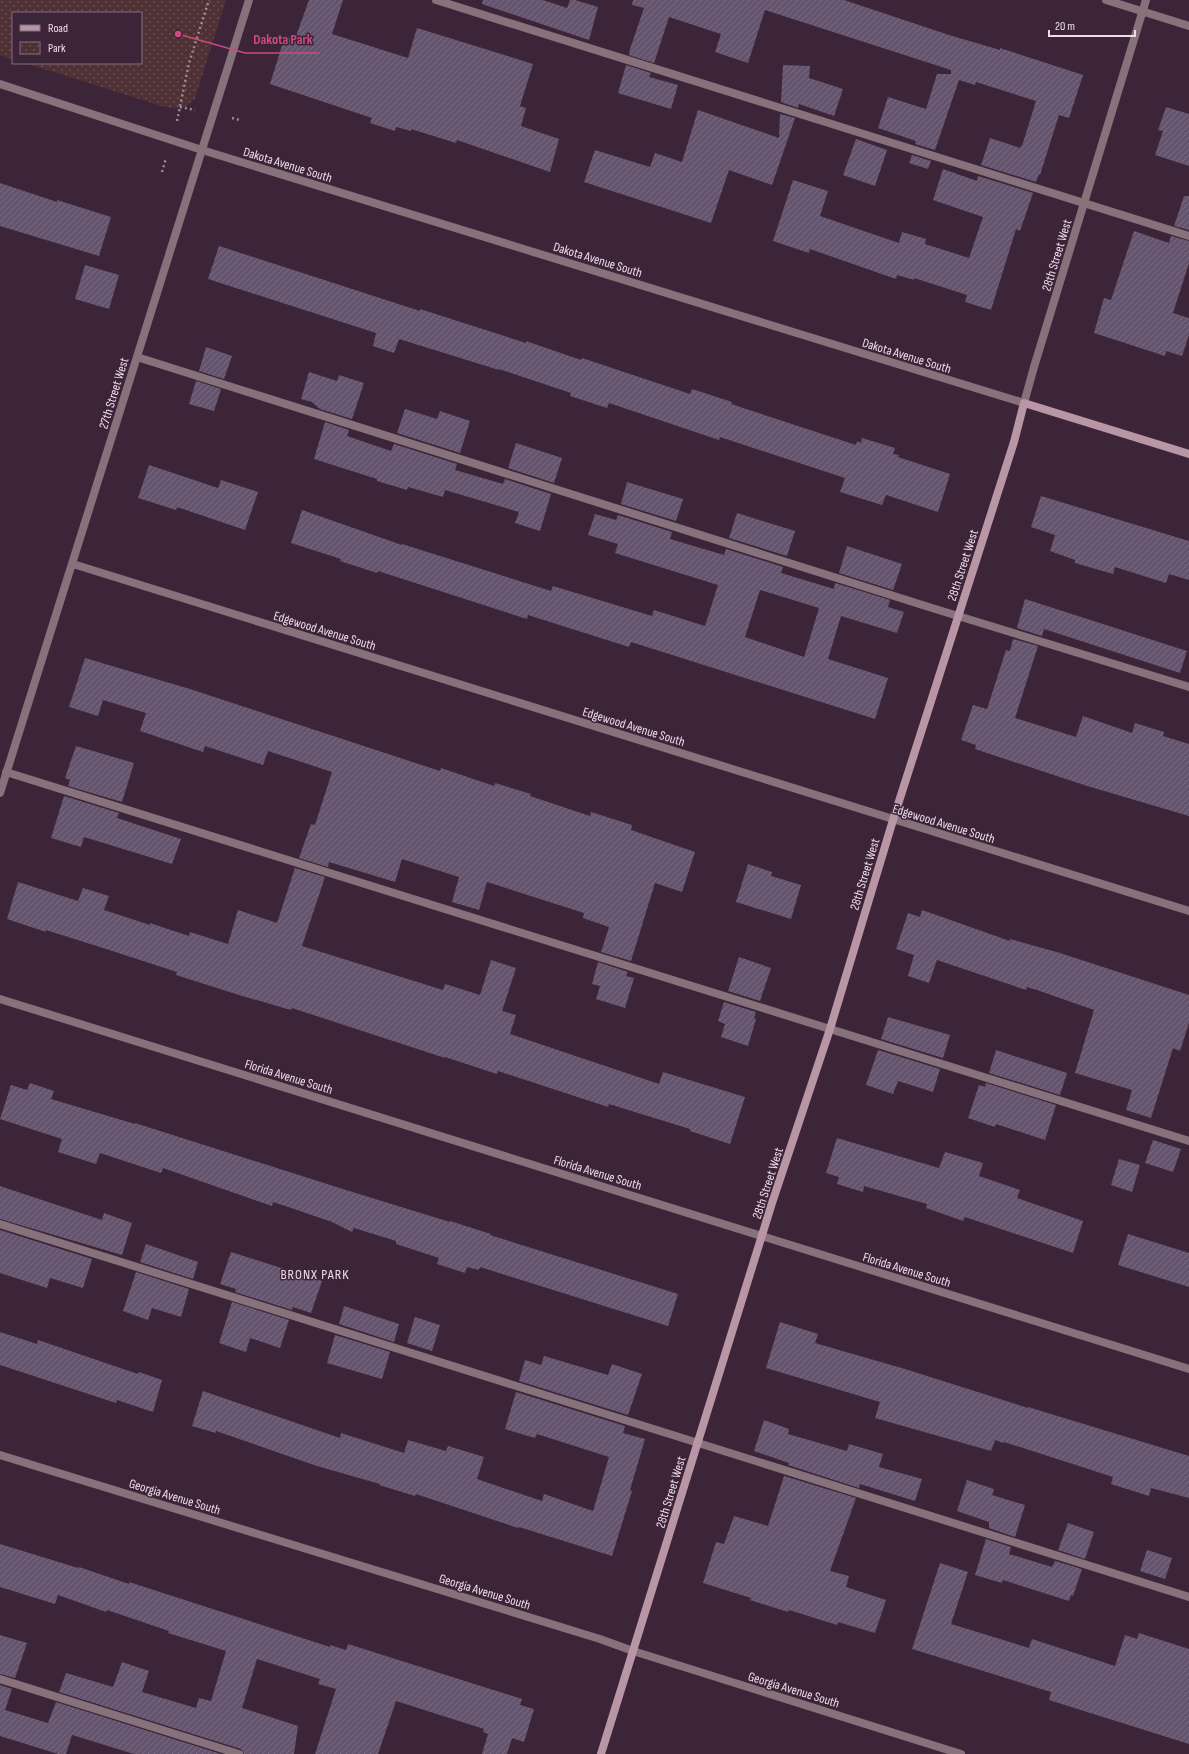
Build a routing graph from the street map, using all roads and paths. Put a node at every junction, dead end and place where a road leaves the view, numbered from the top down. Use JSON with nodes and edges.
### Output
{"nodes":[{"id":1,"x":209,"y":0,"type":"edge"},
{"id":2,"x":249,"y":0,"type":"edge"},
{"id":3,"x":436,"y":0,"type":"edge"},
{"id":4,"x":1106,"y":0,"type":"edge"},
{"id":5,"x":1146,"y":0,"type":"edge"},
{"id":6,"x":1142,"y":12,"type":"junction"},
{"id":7,"x":1189,"y":26,"type":"edge"},
{"id":8,"x":0,"y":84,"type":"edge"},
{"id":9,"x":180,"y":107,"type":"dead end"},
{"id":10,"x":202,"y":150,"type":"junction"},
{"id":11,"x":1084,"y":204,"type":"junction"},
{"id":12,"x":1189,"y":236,"type":"edge"},
{"id":13,"x":137,"y":357,"type":"junction"},
{"id":14,"x":1024,"y":403,"type":"junction"},
{"id":15,"x":1189,"y":454,"type":"edge"},
{"id":16,"x":73,"y":564,"type":"junction"},
{"id":17,"x":959,"y":615,"type":"junction"},
{"id":18,"x":1189,"y":687,"type":"edge"},
{"id":19,"x":6,"y":772,"type":"junction"},
{"id":20,"x":0,"y":793,"type":"edge"},
{"id":21,"x":893,"y":820,"type":"junction"},
{"id":22,"x":1189,"y":912,"type":"edge"},
{"id":23,"x":0,"y":999,"type":"edge"},
{"id":24,"x":830,"y":1029,"type":"junction"},
{"id":25,"x":1189,"y":1141,"type":"edge"},
{"id":26,"x":0,"y":1224,"type":"edge"},
{"id":27,"x":762,"y":1236,"type":"junction"},
{"id":28,"x":1189,"y":1369,"type":"edge"},
{"id":29,"x":697,"y":1443,"type":"junction"},
{"id":30,"x":0,"y":1455,"type":"edge"},
{"id":31,"x":1189,"y":1597,"type":"edge"},
{"id":32,"x":634,"y":1651,"type":"junction"},
{"id":33,"x":0,"y":1679,"type":"edge"},
{"id":34,"x":240,"y":1754,"type":"edge"},
{"id":35,"x":601,"y":1754,"type":"edge"},
{"id":36,"x":961,"y":1754,"type":"edge"}],
"edges":[{"from":1,"to":9,"type":"path"},
{"from":2,"to":10,"type":"street","name":"27th Street West"},
{"from":3,"to":11,"type":"street"},
{"from":4,"to":6,"type":"street"},
{"from":5,"to":6,"type":"street","name":"28th Street West"},
{"from":6,"to":7,"type":"street"},
{"from":6,"to":11,"type":"street","name":"28th Street West"},
{"from":8,"to":10,"type":"street","name":"Dakota Avenue South"},
{"from":10,"to":13,"type":"street","name":"27th Street West"},
{"from":10,"to":14,"type":"street","name":"Dakota Avenue South"},
{"from":11,"to":12,"type":"street"},
{"from":11,"to":14,"type":"street","name":"28th Street West"},
{"from":13,"to":16,"type":"street","name":"27th Street West"},
{"from":13,"to":17,"type":"street"},
{"from":14,"to":15,"type":"street","name":"Dakota Avenue South"},
{"from":14,"to":17,"type":"street","name":"28th Street West"},
{"from":16,"to":19,"type":"street","name":"27th Street West"},
{"from":16,"to":21,"type":"street","name":"Edgewood Avenue South"},
{"from":17,"to":18,"type":"street"},
{"from":17,"to":21,"type":"street","name":"28th Street West"},
{"from":19,"to":20,"type":"street","name":"27th Street West"},
{"from":19,"to":24,"type":"street"},
{"from":21,"to":22,"type":"street","name":"Edgewood Avenue South"},
{"from":21,"to":24,"type":"street","name":"28th Street West"},
{"from":23,"to":27,"type":"street","name":"Florida Avenue South"},
{"from":24,"to":25,"type":"street"},
{"from":24,"to":27,"type":"street","name":"28th Street West"},
{"from":26,"to":29,"type":"street"},
{"from":27,"to":28,"type":"street","name":"Florida Avenue South"},
{"from":27,"to":29,"type":"street","name":"28th Street West"},
{"from":29,"to":31,"type":"street"},
{"from":29,"to":32,"type":"street","name":"28th Street West"},
{"from":30,"to":32,"type":"street","name":"Georgia Avenue South"},
{"from":32,"to":35,"type":"street","name":"28th Street West"},
{"from":32,"to":36,"type":"street","name":"Georgia Avenue South"},
{"from":33,"to":34,"type":"street"}]}
